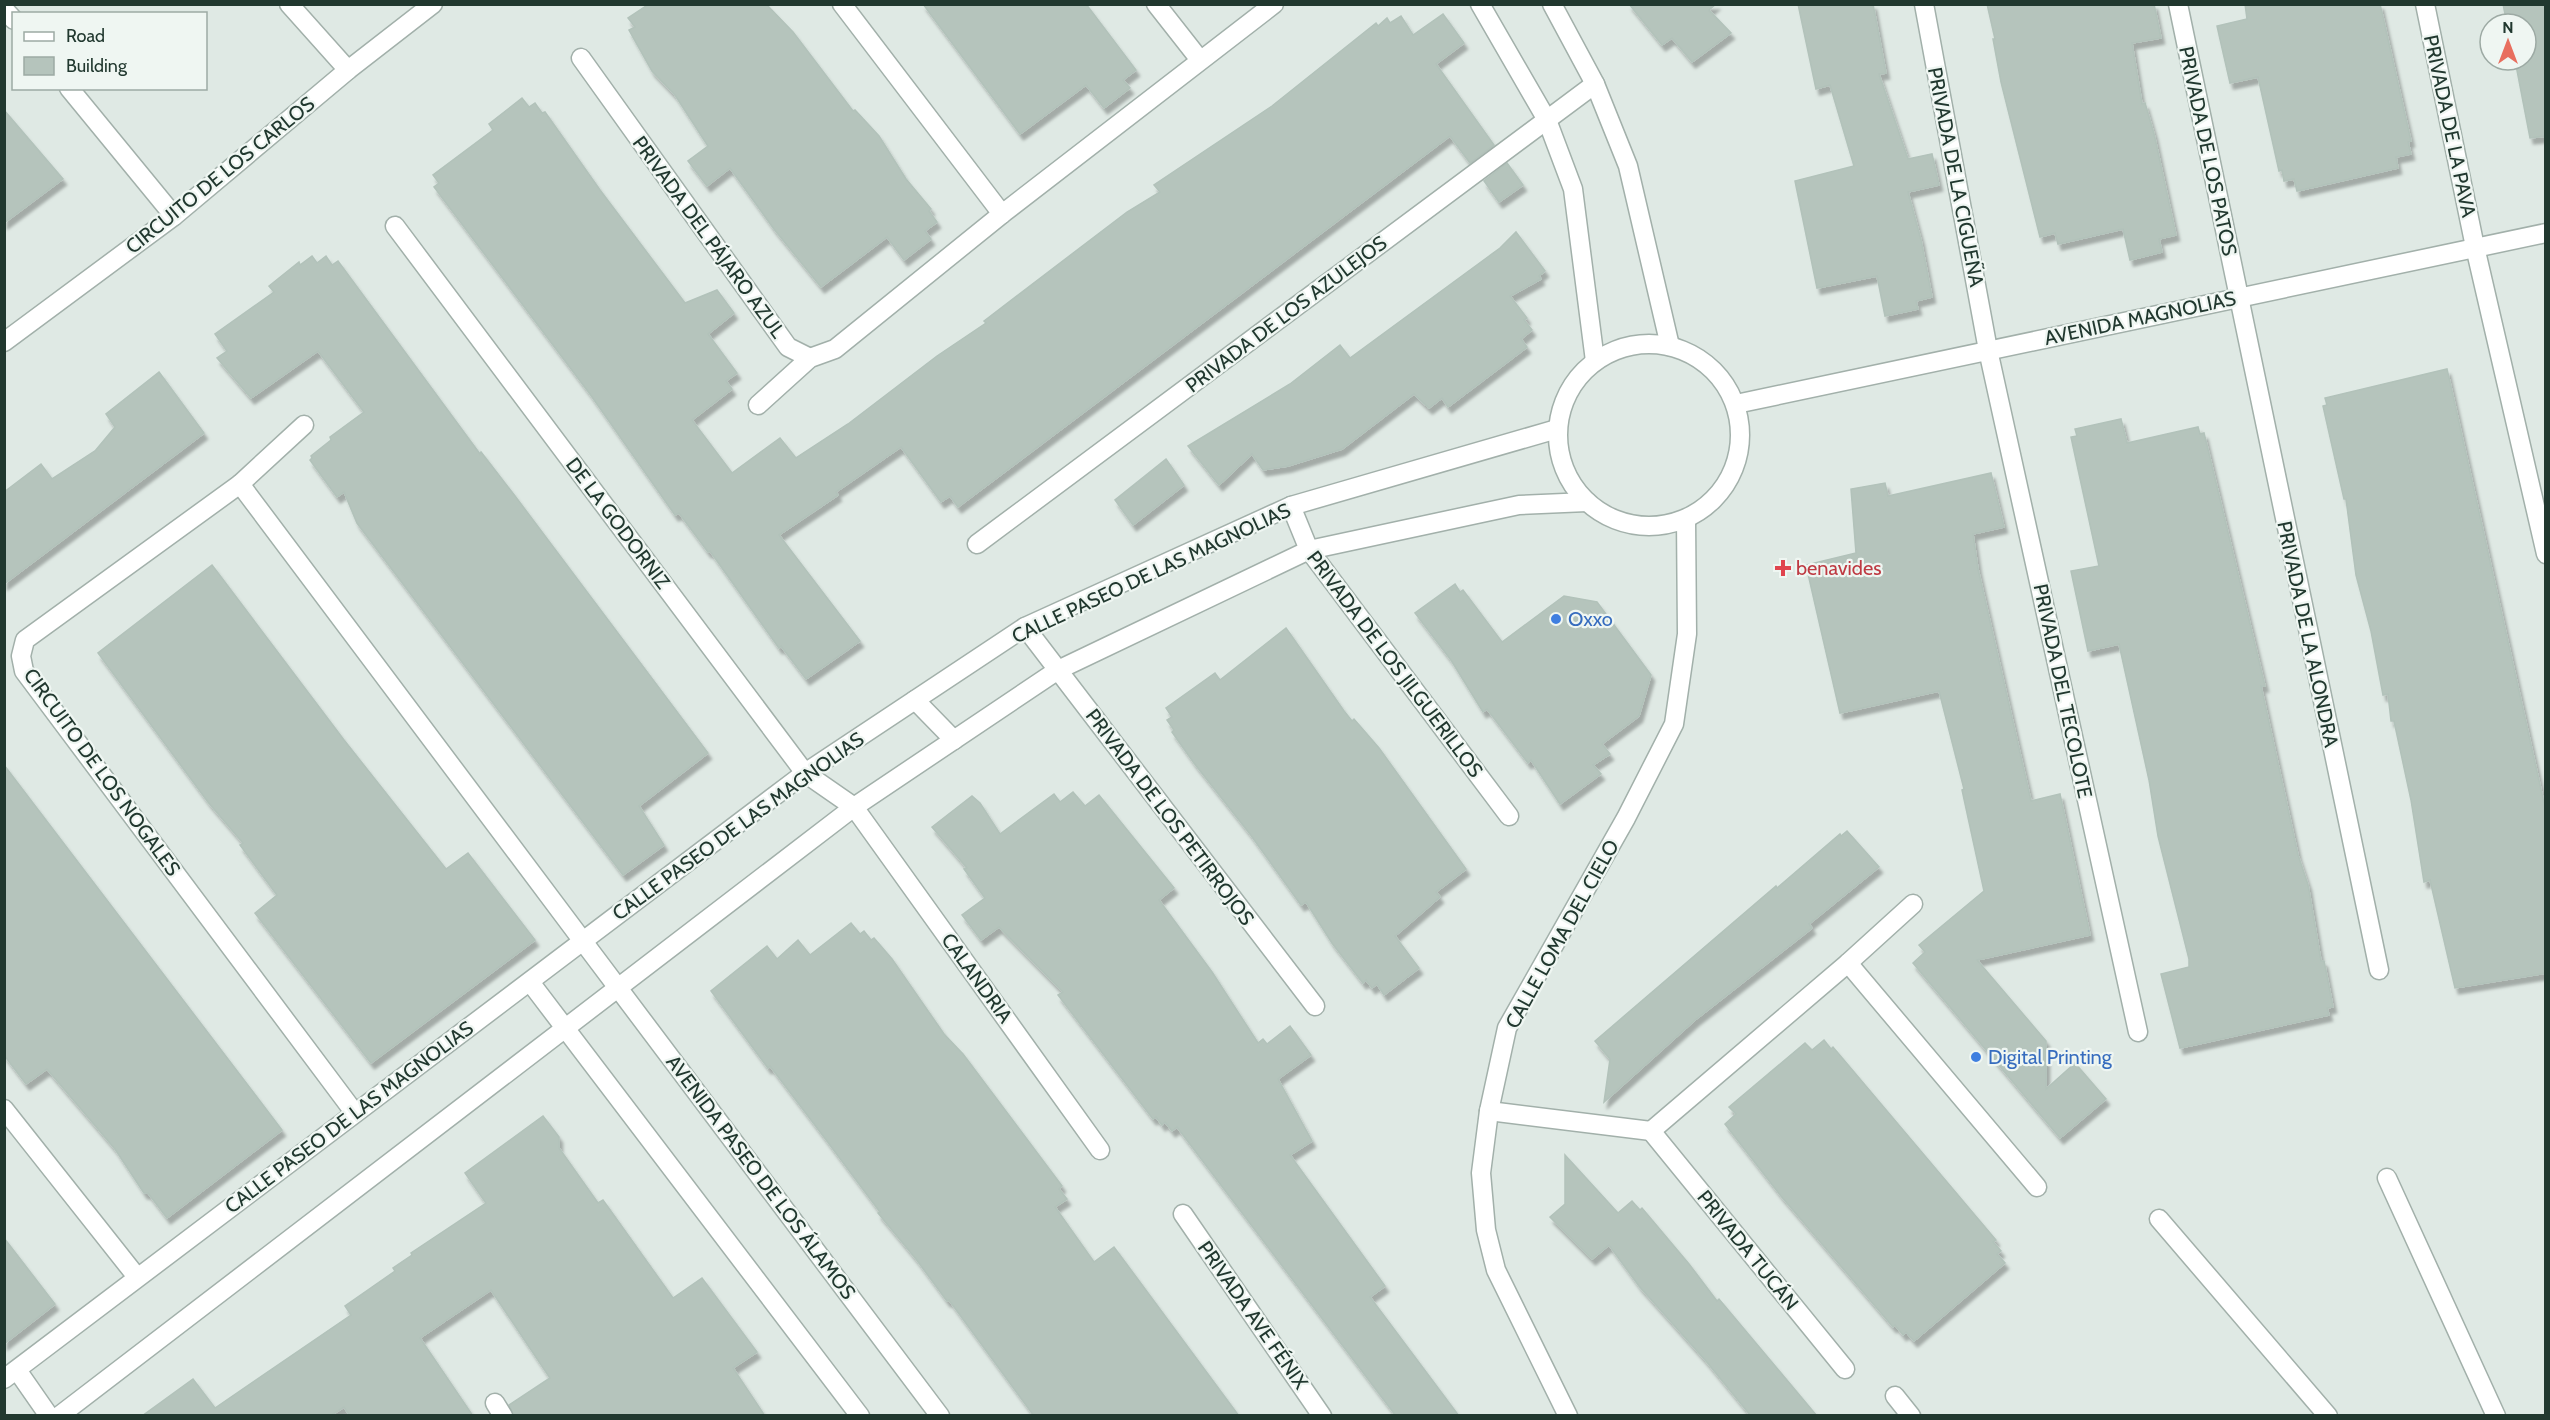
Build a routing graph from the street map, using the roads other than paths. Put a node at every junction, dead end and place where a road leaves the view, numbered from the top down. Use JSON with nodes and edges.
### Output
{"nodes":[{"id":1,"x":289,"y":4,"type":"edge"},
{"id":2,"x":433,"y":4,"type":"edge"},
{"id":3,"x":842,"y":4,"type":"edge"},
{"id":4,"x":1156,"y":4,"type":"edge"},
{"id":5,"x":1275,"y":4,"type":"edge"},
{"id":6,"x":1480,"y":4,"type":"edge"},
{"id":7,"x":1552,"y":4,"type":"edge"},
{"id":8,"x":1924,"y":4,"type":"edge"},
{"id":9,"x":2178,"y":4,"type":"edge"},
{"id":10,"x":2425,"y":4,"type":"edge"},
{"id":11,"x":581,"y":57,"type":"dead end"},
{"id":12,"x":1200,"y":60,"type":"junction"},
{"id":13,"x":348,"y":70,"type":"junction"},
{"id":14,"x":1595,"y":84,"type":"junction"},
{"id":15,"x":71,"y":90,"type":"edge"},
{"id":16,"x":1547,"y":120,"type":"junction"},
{"id":17,"x":1002,"y":214,"type":"junction"},
{"id":18,"x":174,"y":216,"type":"junction"},
{"id":19,"x":395,"y":226,"type":"dead end"},
{"id":20,"x":2546,"y":233,"type":"edge"},
{"id":21,"x":2475,"y":248,"type":"junction"},
{"id":22,"x":2238,"y":297,"type":"junction"},
{"id":23,"x":4,"y":342,"type":"edge"},
{"id":24,"x":1670,"y":345,"type":"junction"},
{"id":25,"x":1988,"y":350,"type":"junction"},
{"id":26,"x":810,"y":358,"type":"junction"},
{"id":27,"x":1594,"y":361,"type":"junction"},
{"id":28,"x":1736,"y":404,"type":"junction"},
{"id":29,"x":758,"y":405,"type":"dead end"},
{"id":30,"x":304,"y":425,"type":"dead end"},
{"id":31,"x":1557,"y":429,"type":"junction"},
{"id":32,"x":240,"y":484,"type":"junction"},
{"id":33,"x":1587,"y":502,"type":"junction"},
{"id":34,"x":1291,"y":506,"type":"junction"},
{"id":35,"x":1686,"y":519,"type":"junction"},
{"id":36,"x":977,"y":544,"type":"dead end"},
{"id":37,"x":1309,"y":550,"type":"junction"},
{"id":38,"x":2546,"y":554,"type":"edge"},
{"id":39,"x":1025,"y":627,"type":"junction"},
{"id":40,"x":1058,"y":670,"type":"junction"},
{"id":41,"x":915,"y":700,"type":"junction"},
{"id":42,"x":954,"y":740,"type":"junction"},
{"id":43,"x":805,"y":773,"type":"junction"},
{"id":44,"x":854,"y":807,"type":"junction"},
{"id":45,"x":1509,"y":816,"type":"dead end"},
{"id":46,"x":1913,"y":904,"type":"dead end"},
{"id":47,"x":582,"y":940,"type":"junction"},
{"id":48,"x":1848,"y":963,"type":"junction"},
{"id":49,"x":2379,"y":970,"type":"dead end"},
{"id":50,"x":530,"y":982,"type":"junction"},
{"id":51,"x":618,"y":987,"type":"junction"},
{"id":52,"x":1316,"y":1006,"type":"dead end"},
{"id":53,"x":565,"y":1028,"type":"junction"},
{"id":54,"x":2138,"y":1032,"type":"dead end"},
{"id":55,"x":4,"y":1110,"type":"edge"},
{"id":56,"x":1488,"y":1111,"type":"junction"},
{"id":57,"x":354,"y":1112,"type":"junction"},
{"id":58,"x":1651,"y":1131,"type":"junction"},
{"id":59,"x":1100,"y":1150,"type":"dead end"},
{"id":60,"x":2387,"y":1178,"type":"dead end"},
{"id":61,"x":2037,"y":1187,"type":"dead end"},
{"id":62,"x":1183,"y":1214,"type":"dead end"},
{"id":63,"x":2158,"y":1219,"type":"dead end"},
{"id":64,"x":137,"y":1277,"type":"junction"},
{"id":65,"x":1845,"y":1369,"type":"dead end"},
{"id":66,"x":11,"y":1374,"type":"edge"},
{"id":67,"x":1895,"y":1396,"type":"dead end"},
{"id":68,"x":49,"y":1416,"type":"edge"},
{"id":69,"x":59,"y":1416,"type":"edge"},
{"id":70,"x":860,"y":1416,"type":"edge"},
{"id":71,"x":940,"y":1416,"type":"edge"},
{"id":72,"x":1322,"y":1416,"type":"edge"},
{"id":73,"x":1568,"y":1416,"type":"edge"},
{"id":74,"x":1911,"y":1416,"type":"edge"},
{"id":75,"x":2328,"y":1416,"type":"edge"},
{"id":76,"x":2496,"y":1416,"type":"edge"}],
"edges":[{"from":1,"to":13,"type":"street"},
{"from":2,"to":13,"type":"street","name":"CIRCUITO DE LOS CARLOS"},
{"from":3,"to":17,"type":"street"},
{"from":4,"to":12,"type":"street"},
{"from":5,"to":12,"type":"street"},
{"from":6,"to":16,"type":"street"},
{"from":7,"to":14,"type":"street"},
{"from":8,"to":25,"type":"street","name":"PRIVADA DE LA CIGUEÑA"},
{"from":9,"to":22,"type":"street","name":"PRIVADA DE LOS PATOS"},
{"from":10,"to":21,"type":"street","name":"PRIVADA DE LA PAVA"},
{"from":11,"to":26,"type":"street","name":"PRIVADA DEL PÁJARO AZUL"},
{"from":12,"to":17,"type":"street"},
{"from":13,"to":18,"type":"street","name":"CIRCUITO DE LOS CARLOS"},
{"from":14,"to":16,"type":"street","name":"PRIVADA DE LOS AZULEJOS"},
{"from":14,"to":24,"type":"street"},
{"from":15,"to":18,"type":"street"},
{"from":16,"to":27,"type":"street"},
{"from":16,"to":36,"type":"street","name":"PRIVADA DE LOS AZULEJOS"},
{"from":17,"to":26,"type":"street"},
{"from":18,"to":23,"type":"street","name":"CIRCUITO DE LOS CARLOS"},
{"from":19,"to":43,"type":"street","name":"DE LA GODORNIZ"},
{"from":20,"to":21,"type":"street","name":"AVENIDA MAGNOLIAS"},
{"from":21,"to":22,"type":"street","name":"AVENIDA MAGNOLIAS"},
{"from":21,"to":38,"type":"street","name":"PRIVADA DE LA PAVA"},
{"from":22,"to":25,"type":"street","name":"AVENIDA MAGNOLIAS"},
{"from":22,"to":49,"type":"street","name":"PRIVADA DE LA ALONDRA"},
{"from":24,"to":27,"type":"street"},
{"from":24,"to":28,"type":"street"},
{"from":25,"to":28,"type":"street","name":"AVENIDA MAGNOLIAS"},
{"from":25,"to":54,"type":"street","name":"PRIVADA DEL TECOLOTE"},
{"from":26,"to":29,"type":"street"},
{"from":27,"to":31,"type":"street"},
{"from":28,"to":35,"type":"street"},
{"from":30,"to":32,"type":"street","name":"CIRCUITO DE LOS NOGALES"},
{"from":31,"to":33,"type":"street"},
{"from":31,"to":34,"type":"street","name":"CALLE PASEO DE LAS MAGNOLIAS"},
{"from":32,"to":47,"type":"street"},
{"from":32,"to":57,"type":"street","name":"CIRCUITO DE LOS NOGALES"},
{"from":33,"to":35,"type":"street"},
{"from":33,"to":37,"type":"street"},
{"from":34,"to":37,"type":"street","name":"PRIVADA DE LOS JILGUERILLOS"},
{"from":34,"to":39,"type":"street","name":"CALLE PASEO DE LAS MAGNOLIAS"},
{"from":35,"to":56,"type":"street","name":"CALLE LOMA DEL CIELO"},
{"from":37,"to":40,"type":"street"},
{"from":37,"to":45,"type":"street","name":"PRIVADA DE LOS JILGUERILLOS"},
{"from":39,"to":40,"type":"street","name":"PRIVADA DE LOS PETIRROJOS"},
{"from":39,"to":41,"type":"street","name":"CALLE PASEO DE LAS MAGNOLIAS"},
{"from":40,"to":42,"type":"street"},
{"from":40,"to":52,"type":"street","name":"PRIVADA DE LOS PETIRROJOS"},
{"from":41,"to":42,"type":"street"},
{"from":41,"to":43,"type":"street","name":"CALLE PASEO DE LAS MAGNOLIAS"},
{"from":42,"to":44,"type":"street"},
{"from":43,"to":44,"type":"street","name":"DE LA GODORNIZ"},
{"from":43,"to":47,"type":"street","name":"CALLE PASEO DE LAS MAGNOLIAS"},
{"from":44,"to":51,"type":"street"},
{"from":44,"to":59,"type":"street","name":"CALANDRIA"},
{"from":46,"to":48,"type":"street"},
{"from":47,"to":50,"type":"street","name":"CALLE PASEO DE LAS MAGNOLIAS"},
{"from":47,"to":51,"type":"street","name":"AVENIDA PASEO DE LOS ÁLAMOS"},
{"from":48,"to":58,"type":"street"},
{"from":48,"to":61,"type":"street"},
{"from":50,"to":53,"type":"street"},
{"from":50,"to":57,"type":"street","name":"CALLE PASEO DE LAS MAGNOLIAS"},
{"from":51,"to":53,"type":"street"},
{"from":51,"to":71,"type":"street","name":"AVENIDA PASEO DE LOS ÁLAMOS"},
{"from":53,"to":69,"type":"street"},
{"from":53,"to":70,"type":"street"},
{"from":55,"to":64,"type":"street"},
{"from":56,"to":58,"type":"street"},
{"from":56,"to":73,"type":"street","name":"CALLE LOMA DEL CIELO"},
{"from":57,"to":64,"type":"street","name":"CALLE PASEO DE LAS MAGNOLIAS"},
{"from":58,"to":65,"type":"street","name":"PRIVADA TUCÁN"},
{"from":60,"to":76,"type":"street"},
{"from":62,"to":72,"type":"street","name":"PRIVADA AVE FÉNIX"},
{"from":63,"to":75,"type":"street"},
{"from":64,"to":66,"type":"street","name":"CALLE PASEO DE LAS MAGNOLIAS"},
{"from":66,"to":68,"type":"street"},
{"from":67,"to":74,"type":"street"}]}
